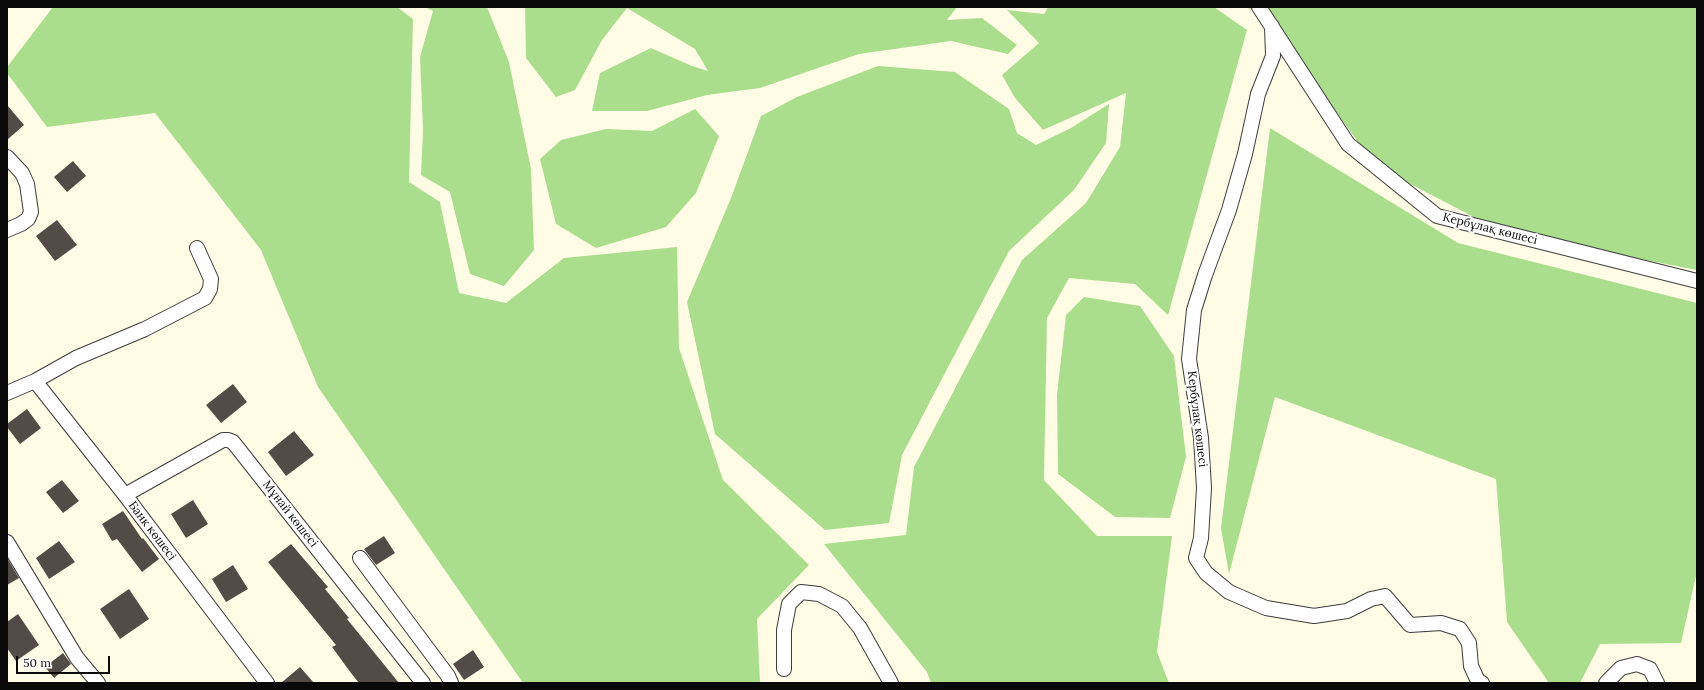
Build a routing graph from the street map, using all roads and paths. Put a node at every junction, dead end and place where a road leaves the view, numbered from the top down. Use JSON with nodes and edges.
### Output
{"nodes":[{"id":1,"x":1259,"y":7,"type":"edge"},
{"id":2,"x":1272,"y":26,"type":"junction"},
{"id":3,"x":7,"y":157,"type":"edge"},
{"id":4,"x":7,"y":230,"type":"edge"},
{"id":5,"x":197,"y":248,"type":"dead end"},
{"id":6,"x":1697,"y":281,"type":"edge"},
{"id":7,"x":35,"y":381,"type":"junction"},
{"id":8,"x":7,"y":393,"type":"edge"},
{"id":9,"x":125,"y":495,"type":"junction"},
{"id":10,"x":7,"y":542,"type":"edge"},
{"id":11,"x":360,"y":558,"type":"dead end"},
{"id":12,"x":784,"y":669,"type":"dead end"},
{"id":13,"x":98,"y":683,"type":"edge"},
{"id":14,"x":267,"y":683,"type":"edge"},
{"id":15,"x":423,"y":683,"type":"edge"},
{"id":16,"x":451,"y":683,"type":"edge"},
{"id":17,"x":891,"y":683,"type":"edge"},
{"id":18,"x":1482,"y":683,"type":"edge"},
{"id":19,"x":1606,"y":683,"type":"edge"},
{"id":20,"x":1657,"y":683,"type":"edge"}],
"edges":[{"from":1,"to":2,"type":"street","name":"Кербұлақ көшесі"},
{"from":2,"to":6,"type":"street","name":"Кербұлақ көшесі"},
{"from":2,"to":18,"type":"street","name":"Кербұлақ көшесі"},
{"from":3,"to":4,"type":"street"},
{"from":5,"to":7,"type":"street"},
{"from":7,"to":8,"type":"street"},
{"from":7,"to":9,"type":"street","name":"Банк көшесі"},
{"from":9,"to":14,"type":"street","name":"Банк көшесі"},
{"from":9,"to":15,"type":"street","name":"Мұнай көшесі"},
{"from":10,"to":13,"type":"street"},
{"from":11,"to":16,"type":"street"},
{"from":12,"to":17,"type":"street"},
{"from":19,"to":20,"type":"street"}]}
